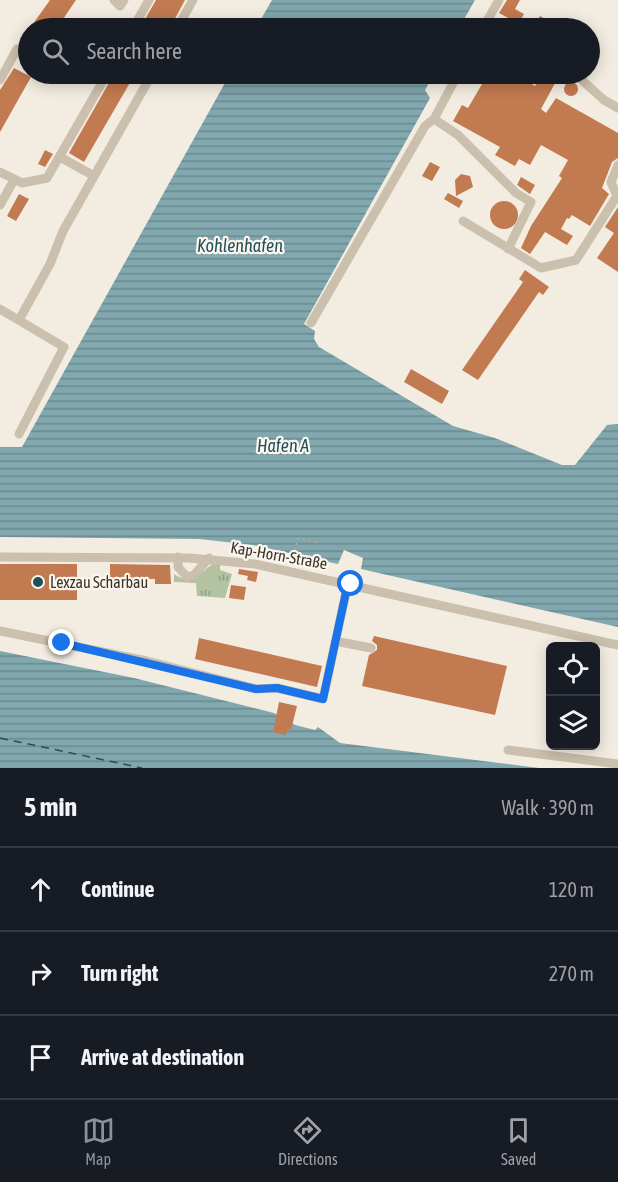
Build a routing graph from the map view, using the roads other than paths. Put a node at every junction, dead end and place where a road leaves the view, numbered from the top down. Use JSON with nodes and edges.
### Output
{"nodes":[{"id":1,"x":114,"y":0,"type":"edge"},
{"id":2,"x":124,"y":0,"type":"edge"},
{"id":3,"x":149,"y":0,"type":"edge"},
{"id":4,"x":193,"y":0,"type":"edge"},
{"id":5,"x":499,"y":0,"type":"edge"},
{"id":6,"x":139,"y":18,"type":"edge"},
{"id":7,"x":183,"y":18,"type":"edge"},
{"id":8,"x":491,"y":18,"type":"edge"},
{"id":9,"x":17,"y":49,"type":"dead end"},
{"id":10,"x":0,"y":80,"type":"edge"},
{"id":11,"x":101,"y":84,"type":"edge"},
{"id":12,"x":146,"y":84,"type":"edge"},
{"id":13,"x":453,"y":84,"type":"edge"},
{"id":14,"x":586,"y":84,"type":"edge"},
{"id":15,"x":618,"y":108,"type":"edge"},
{"id":16,"x":434,"y":119,"type":"junction"},
{"id":17,"x":60,"y":157,"type":"junction"},
{"id":18,"x":618,"y":165,"type":"edge"},
{"id":19,"x":0,"y":172,"type":"edge"},
{"id":20,"x":94,"y":176,"type":"junction"},
{"id":21,"x":18,"y":181,"type":"junction"},
{"id":22,"x":0,"y":205,"type":"edge"},
{"id":23,"x":463,"y":222,"type":"dead end"},
{"id":24,"x":508,"y":249,"type":"junction"},
{"id":25,"x":0,"y":309,"type":"edge"},
{"id":26,"x":19,"y":320,"type":"junction"},
{"id":27,"x":311,"y":323,"type":"dead end"},
{"id":28,"x":19,"y":434,"type":"dead end"},
{"id":29,"x":0,"y":557,"type":"edge"},
{"id":30,"x":178,"y":557,"type":"junction"},
{"id":31,"x":209,"y":558,"type":"junction"},
{"id":32,"x":348,"y":583,"type":"junction"},
{"id":33,"x":0,"y":631,"type":"edge"},
{"id":34,"x":335,"y":641,"type":"junction"},
{"id":35,"x":618,"y":645,"type":"edge"},
{"id":36,"x":371,"y":648,"type":"dead end"},
{"id":37,"x":508,"y":750,"type":"dead end"},
{"id":38,"x":618,"y":764,"type":"edge"}],
"edges":[{"from":1,"to":2,"type":"street"},
{"from":3,"to":6,"type":"street"},
{"from":4,"to":7,"type":"street"},
{"from":5,"to":8,"type":"street"},
{"from":9,"to":10,"type":"street"},
{"from":11,"to":17,"type":"street"},
{"from":12,"to":20,"type":"street"},
{"from":13,"to":16,"type":"street"},
{"from":14,"to":15,"type":"street"},
{"from":16,"to":24,"type":"street"},
{"from":16,"to":27,"type":"street"},
{"from":17,"to":20,"type":"street"},
{"from":17,"to":21,"type":"street"},
{"from":18,"to":24,"type":"street"},
{"from":19,"to":21,"type":"street"},
{"from":20,"to":26,"type":"street"},
{"from":21,"to":22,"type":"street"},
{"from":23,"to":24,"type":"street"},
{"from":25,"to":26,"type":"street"},
{"from":26,"to":28,"type":"street"},
{"from":29,"to":30,"type":"street","name":"Kap-Horn-Straße"},
{"from":30,"to":31,"type":"street","name":"Kap-Horn-Straße"},
{"from":30,"to":31,"type":"street"},
{"from":31,"to":32,"type":"street","name":"Kap-Horn-Straße"},
{"from":32,"to":34,"type":"street"},
{"from":32,"to":35,"type":"street","name":"Kap-Horn-Straße"},
{"from":33,"to":34,"type":"street"},
{"from":34,"to":36,"type":"street"},
{"from":37,"to":38,"type":"street"}]}
